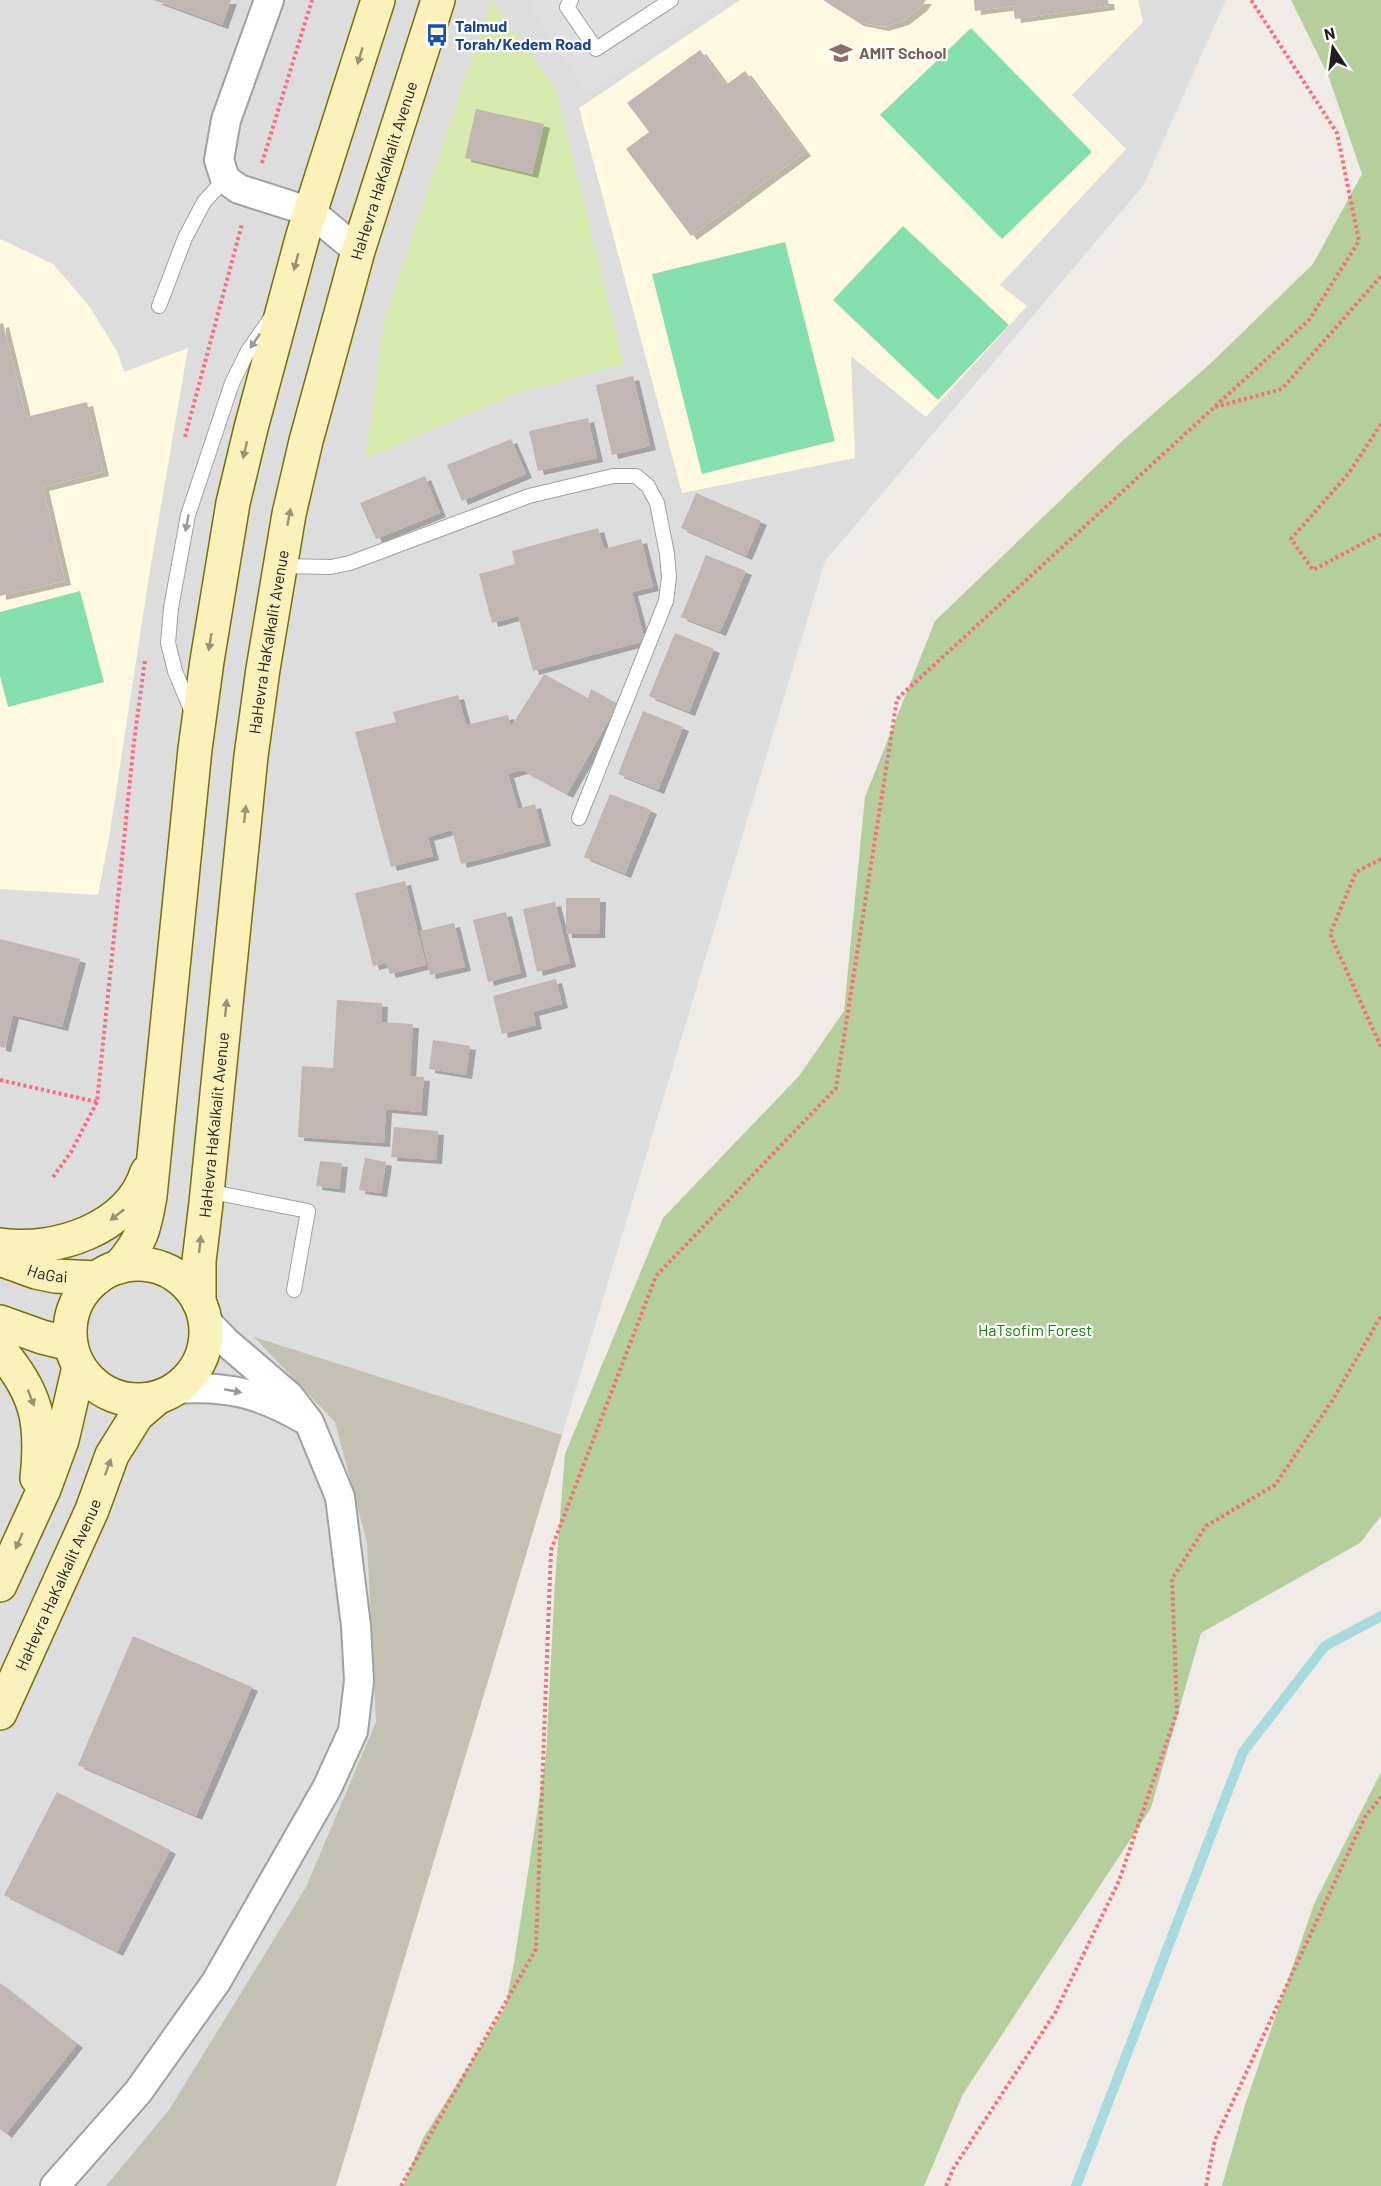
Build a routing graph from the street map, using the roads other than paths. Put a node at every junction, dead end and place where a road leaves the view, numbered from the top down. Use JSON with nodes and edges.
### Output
{"nodes":[{"id":1,"x":269,"y":0,"type":"edge"},
{"id":2,"x":378,"y":0,"type":"edge"},
{"id":3,"x":438,"y":0,"type":"edge"},
{"id":4,"x":571,"y":0,"type":"edge"},
{"id":5,"x":671,"y":0,"type":"edge"},
{"id":6,"x":225,"y":179,"type":"junction"},
{"id":7,"x":311,"y":212,"type":"junction"},
{"id":8,"x":358,"y":251,"type":"junction"},
{"id":9,"x":288,"y":293,"type":"junction"},
{"id":10,"x":159,"y":306,"type":"dead end"},
{"id":11,"x":280,"y":566,"type":"junction"},
{"id":12,"x":198,"y":725,"type":"junction"},
{"id":13,"x":579,"y":818,"type":"dead end"},
{"id":14,"x":154,"y":1147,"type":"junction"},
{"id":15,"x":207,"y":1191,"type":"junction"},
{"id":16,"x":0,"y":1245,"type":"edge"},
{"id":17,"x":0,"y":1259,"type":"edge"},
{"id":18,"x":108,"y":1273,"type":"junction"},
{"id":19,"x":294,"y":1290,"type":"dead end"},
{"id":20,"x":203,"y":1312,"type":"junction"},
{"id":21,"x":0,"y":1322,"type":"edge"},
{"id":22,"x":0,"y":1350,"type":"edge"},
{"id":23,"x":75,"y":1356,"type":"junction"},
{"id":24,"x":166,"y":1394,"type":"junction"},
{"id":25,"x":309,"y":1422,"type":"junction"},
{"id":26,"x":34,"y":1507,"type":"junction"},
{"id":27,"x":0,"y":1585,"type":"edge"},
{"id":28,"x":0,"y":1713,"type":"edge"},
{"id":29,"x":55,"y":2186,"type":"edge"}],
"edges":[{"from":1,"to":6,"type":"street"},
{"from":2,"to":7,"type":"main road","one_way":true},
{"from":3,"to":8,"type":"main road","name":"HaHevra HaKalkalit Avenue"},
{"from":4,"to":5,"type":"lane"},
{"from":6,"to":7,"type":"street"},
{"from":6,"to":10,"type":"lane"},
{"from":7,"to":8,"type":"street"},
{"from":7,"to":9,"type":"main road","one_way":true},
{"from":11,"to":8,"type":"main road","name":"HaHevra HaKalkalit Avenue","one_way":true},
{"from":9,"to":12,"type":"main road","one_way":true},
{"from":9,"to":12,"type":"lane","one_way":true},
{"from":11,"to":13,"type":"lane"},
{"from":15,"to":11,"type":"main road","name":"HaHevra HaKalkalit Avenue","one_way":true},
{"from":12,"to":14,"type":"main road"},
{"from":14,"to":16,"type":"main road","one_way":true},
{"from":14,"to":18,"type":"main road"},
{"from":15,"to":19,"type":"lane"},
{"from":20,"to":15,"type":"main road","name":"HaHevra HaKalkalit Avenue","one_way":true},
{"from":17,"to":18,"type":"main road","name":"HaGai"},
{"from":18,"to":20,"type":"main road"},
{"from":18,"to":23,"type":"main road"},
{"from":20,"to":24,"type":"main road"},
{"from":20,"to":25,"type":"street"},
{"from":21,"to":23,"type":"main road"},
{"from":22,"to":26,"type":"main road","one_way":true},
{"from":23,"to":24,"type":"main road"},
{"from":23,"to":26,"type":"main road"},
{"from":24,"to":25,"type":"street","one_way":true},
{"from":28,"to":24,"type":"main road","name":"HaHevra HaKalkalit Avenue","one_way":true},
{"from":25,"to":29,"type":"street"},
{"from":26,"to":27,"type":"main road","one_way":true}]}
